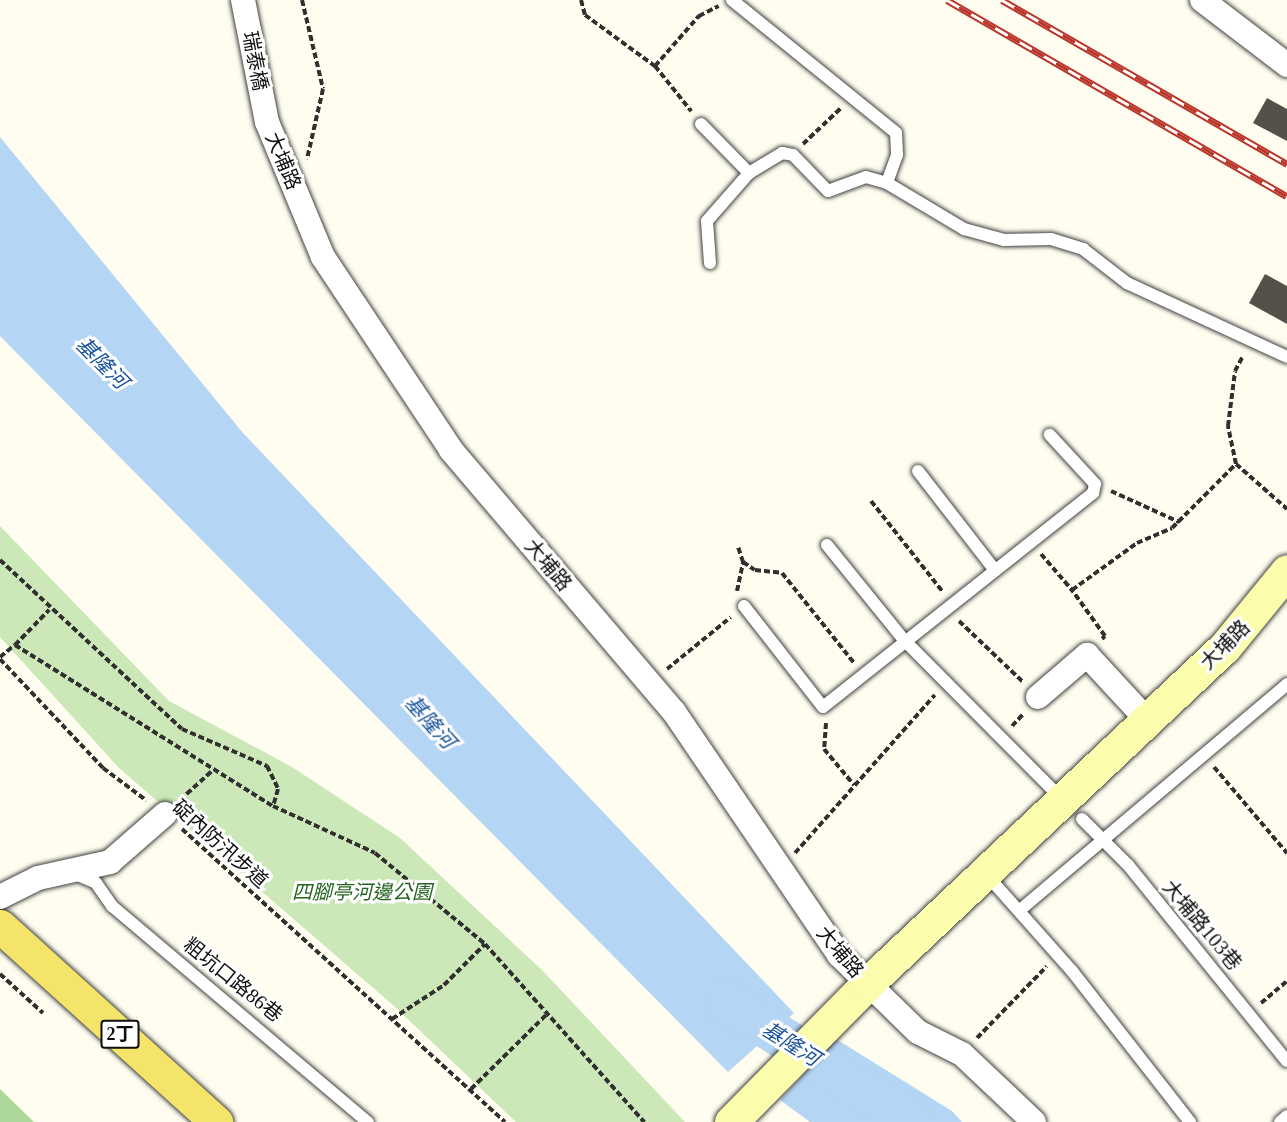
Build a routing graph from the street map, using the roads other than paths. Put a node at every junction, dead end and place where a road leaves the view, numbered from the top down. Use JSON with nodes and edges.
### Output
{"nodes":[{"id":1,"x":243,"y":0,"type":"edge"},
{"id":2,"x":731,"y":0,"type":"edge"},
{"id":3,"x":1202,"y":0,"type":"edge"},
{"id":4,"x":1287,"y":65,"type":"edge"},
{"id":5,"x":267,"y":122,"type":"joint"},
{"id":6,"x":701,"y":124,"type":"road end"},
{"id":7,"x":749,"y":174,"type":"junction"},
{"id":8,"x":887,"y":183,"type":"junction"},
{"id":9,"x":710,"y":263,"type":"dead end"},
{"id":10,"x":1287,"y":357,"type":"edge"},
{"id":11,"x":1050,"y":435,"type":"dead end"},
{"id":12,"x":918,"y":471,"type":"dead end"},
{"id":13,"x":827,"y":545,"type":"dead end"},
{"id":14,"x":993,"y":569,"type":"junction"},
{"id":15,"x":1287,"y":571,"type":"edge"},
{"id":16,"x":744,"y":606,"type":"road end"},
{"id":17,"x":904,"y":640,"type":"junction"},
{"id":18,"x":1287,"y":684,"type":"edge"},
{"id":19,"x":1038,"y":698,"type":"road end"},
{"id":20,"x":1146,"y":719,"type":"junction"},
{"id":21,"x":1072,"y":808,"type":"junction"},
{"id":22,"x":165,"y":814,"type":"road end"},
{"id":23,"x":1101,"y":838,"type":"junction"},
{"id":24,"x":984,"y":872,"type":"junction"},
{"id":25,"x":73,"y":873,"type":"junction"},
{"id":26,"x":0,"y":897,"type":"edge"},
{"id":27,"x":1020,"y":910,"type":"junction"},
{"id":28,"x":12,"y":936,"type":"edge"},
{"id":29,"x":859,"y":993,"type":"junction"},
{"id":30,"x":1287,"y":1061,"type":"edge"},
{"id":31,"x":1287,"y":1116,"type":"edge"},
{"id":32,"x":216,"y":1122,"type":"edge"},
{"id":33,"x":368,"y":1122,"type":"edge"},
{"id":34,"x":731,"y":1122,"type":"edge"},
{"id":35,"x":1034,"y":1122,"type":"edge"},
{"id":36,"x":1190,"y":1122,"type":"edge"},
{"id":37,"x":1280,"y":1122,"type":"edge"}],
"edges":[{"from":1,"to":5,"type":"street","name":"瑞泰橋"},
{"from":2,"to":8,"type":"lane"},
{"from":3,"to":4,"type":"street"},
{"from":5,"to":29,"type":"street","name":"大埔路"},
{"from":6,"to":7,"type":"lane"},
{"from":7,"to":8,"type":"lane"},
{"from":7,"to":9,"type":"lane"},
{"from":8,"to":10,"type":"lane"},
{"from":11,"to":14,"type":"lane"},
{"from":12,"to":14,"type":"lane"},
{"from":13,"to":17,"type":"lane","name":"大埔路103巷"},
{"from":14,"to":17,"type":"lane"},
{"from":15,"to":20,"type":"street","name":"大埔路"},
{"from":16,"to":17,"type":"lane"},
{"from":17,"to":21,"type":"lane","name":"大埔路103巷"},
{"from":18,"to":23,"type":"lane"},
{"from":19,"to":20,"type":"street"},
{"from":20,"to":21,"type":"street","name":"大埔路"},
{"from":21,"to":23,"type":"lane","name":"大埔路103巷"},
{"from":21,"to":24,"type":"street","name":"大埔路"},
{"from":22,"to":25,"type":"street"},
{"from":23,"to":27,"type":"lane"},
{"from":23,"to":30,"type":"lane","name":"大埔路103巷"},
{"from":24,"to":27,"type":"lane"},
{"from":24,"to":29,"type":"street","name":"大埔路"},
{"from":25,"to":26,"type":"street"},
{"from":25,"to":33,"type":"lane","name":"粗坑口路86巷"},
{"from":27,"to":36,"type":"lane"},
{"from":28,"to":32,"type":"main road","number":"2丁"},
{"from":29,"to":34,"type":"street"},
{"from":29,"to":35,"type":"street","name":"大埔路"},
{"from":31,"to":37,"type":"lane"}]}
